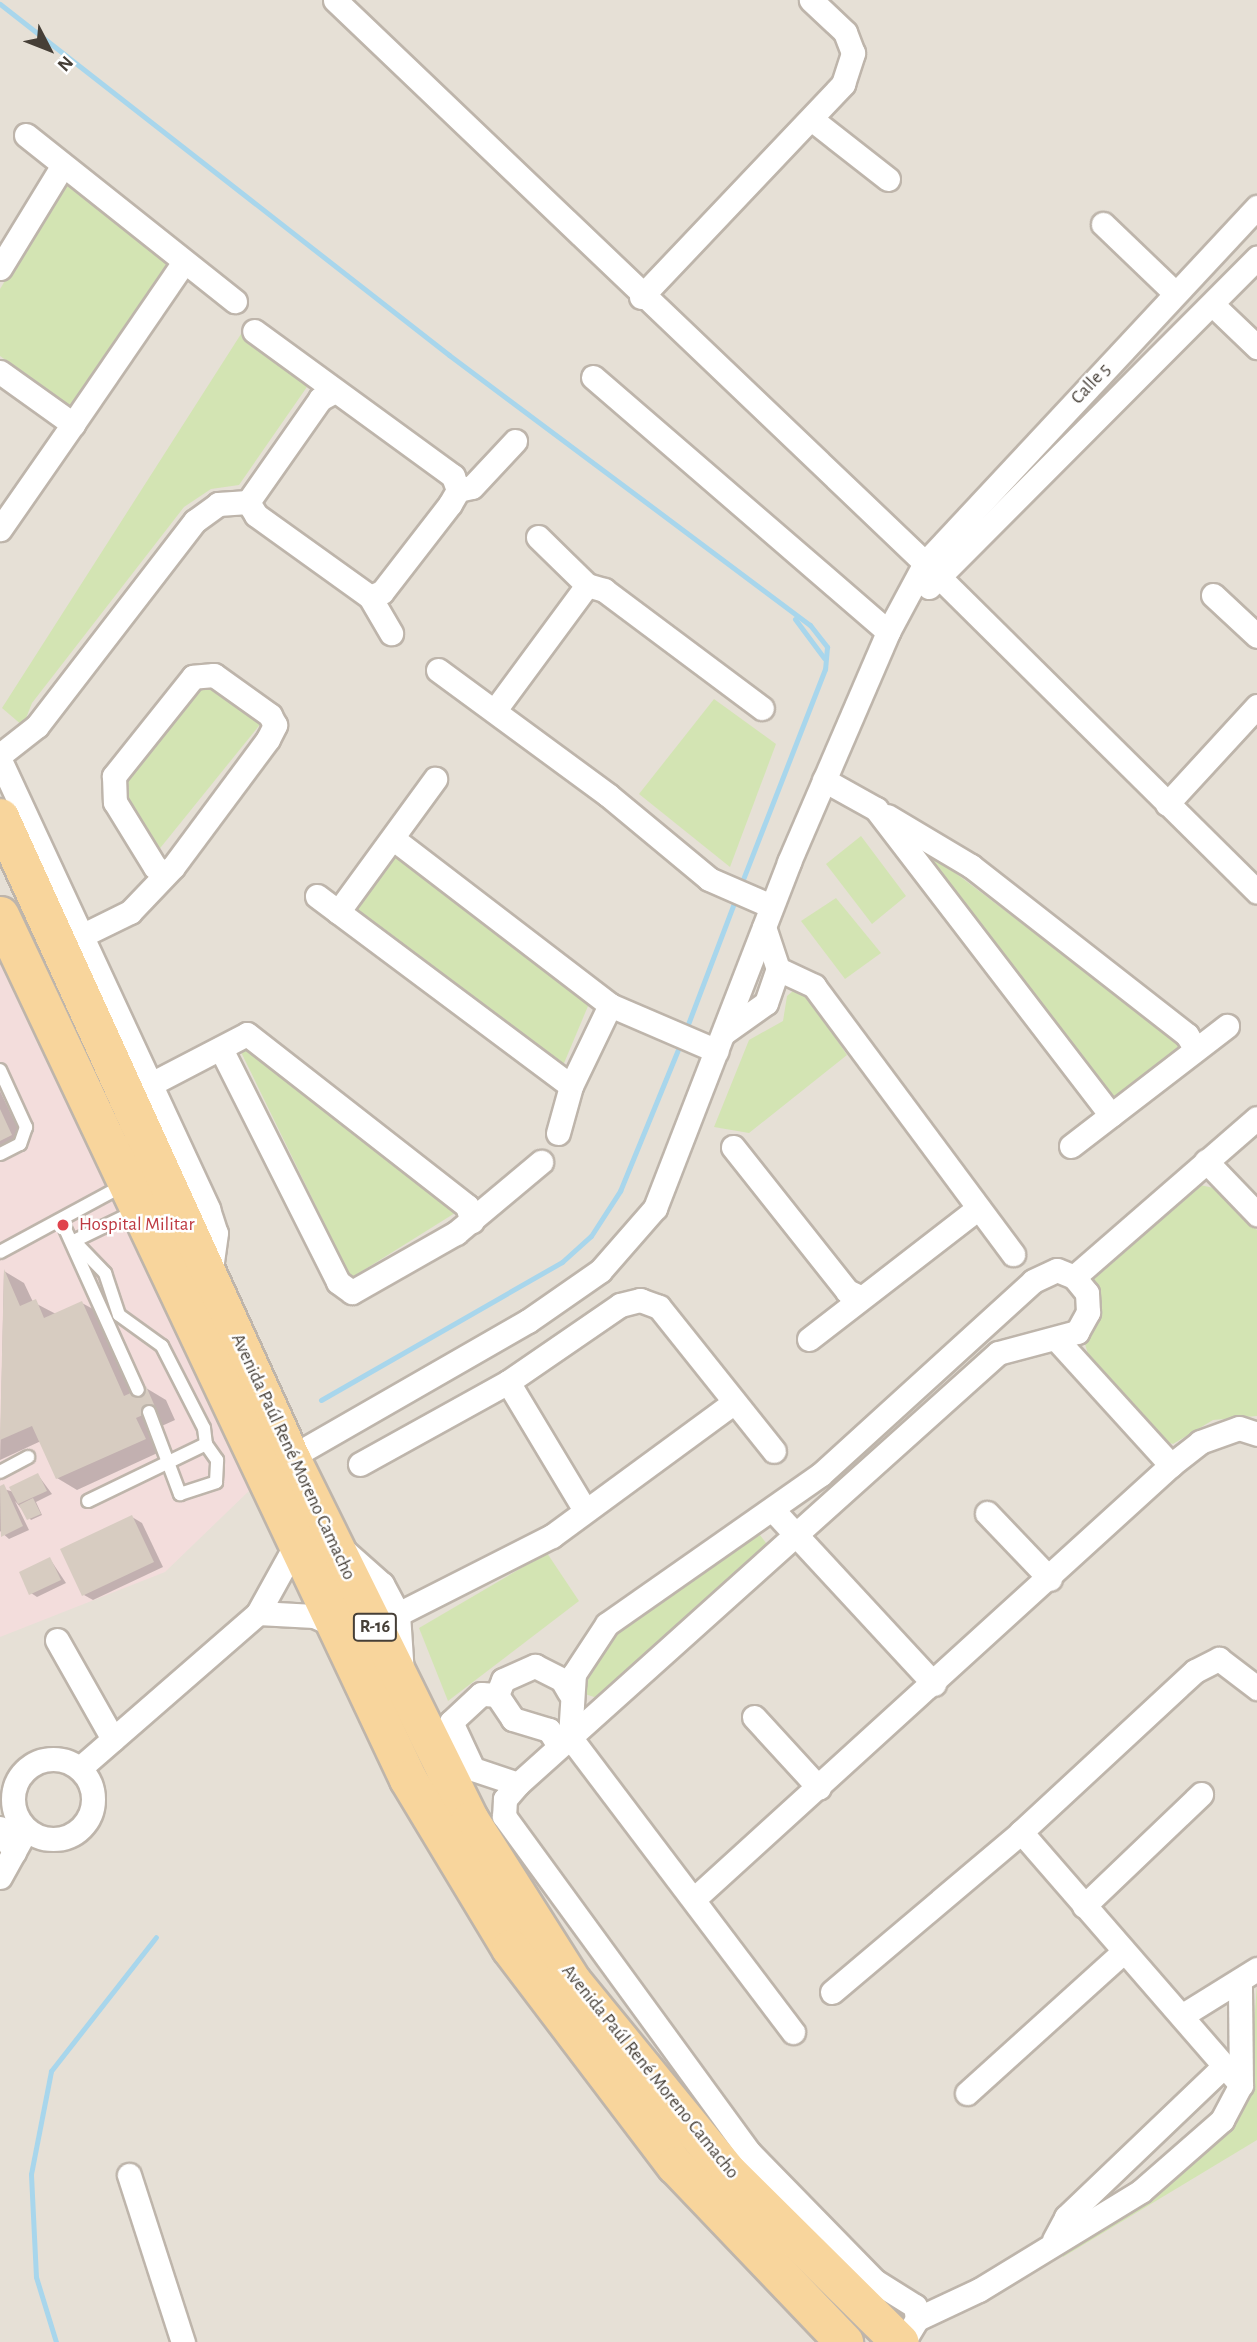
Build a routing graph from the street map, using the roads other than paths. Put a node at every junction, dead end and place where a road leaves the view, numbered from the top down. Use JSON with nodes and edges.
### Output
{"nodes":[{"id":1,"x":335,"y":0,"type":"edge"},
{"id":2,"x":811,"y":0,"type":"edge"},
{"id":3,"x":814,"y":121,"type":"junction"},
{"id":4,"x":26,"y":135,"type":"dead end"},
{"id":5,"x":61,"y":168,"type":"junction"},
{"id":6,"x":888,"y":179,"type":"dead end"},
{"id":7,"x":1257,"y":207,"type":"edge"},
{"id":8,"x":1102,"y":225,"type":"dead end"},
{"id":9,"x":1257,"y":258,"type":"edge"},
{"id":10,"x":182,"y":265,"type":"junction"},
{"id":11,"x":0,"y":268,"type":"edge"},
{"id":12,"x":1175,"y":293,"type":"junction"},
{"id":13,"x":641,"y":297,"type":"junction"},
{"id":14,"x":235,"y":301,"type":"dead end"},
{"id":15,"x":1213,"y":305,"type":"junction"},
{"id":16,"x":254,"y":331,"type":"dead end"},
{"id":17,"x":1257,"y":347,"type":"edge"},
{"id":18,"x":0,"y":372,"type":"edge"},
{"id":19,"x":593,"y":377,"type":"dead end"},
{"id":20,"x":333,"y":392,"type":"junction"},
{"id":21,"x":74,"y":424,"type":"junction"},
{"id":22,"x":515,"y":441,"type":"dead end"},
{"id":23,"x":458,"y":490,"type":"junction"},
{"id":24,"x":248,"y":502,"type":"junction"},
{"id":25,"x":0,"y":529,"type":"edge"},
{"id":26,"x":538,"y":537,"type":"dead end"},
{"id":27,"x":925,"y":563,"type":"junction"},
{"id":28,"x":943,"y":580,"type":"junction"},
{"id":29,"x":587,"y":585,"type":"junction"},
{"id":30,"x":1213,"y":595,"type":"dead end"},
{"id":31,"x":370,"y":597,"type":"junction"},
{"id":32,"x":911,"y":597,"type":"junction"},
{"id":33,"x":888,"y":632,"type":"junction"},
{"id":34,"x":390,"y":633,"type":"dead end"},
{"id":35,"x":1257,"y":636,"type":"edge"},
{"id":36,"x":439,"y":670,"type":"dead end"},
{"id":37,"x":1257,"y":706,"type":"edge"},
{"id":38,"x":762,"y":708,"type":"dead end"},
{"id":39,"x":495,"y":710,"type":"junction"},
{"id":40,"x":0,"y":757,"type":"edge"},
{"id":41,"x":435,"y":779,"type":"dead end"},
{"id":42,"x":824,"y":779,"type":"junction"},
{"id":43,"x":1167,"y":804,"type":"junction"},
{"id":44,"x":876,"y":809,"type":"junction"},
{"id":45,"x":0,"y":817,"type":"edge"},
{"id":46,"x":395,"y":840,"type":"junction"},
{"id":47,"x":165,"y":873,"type":"junction"},
{"id":48,"x":1257,"y":891,"type":"edge"},
{"id":49,"x":317,"y":896,"type":"dead end"},
{"id":50,"x":763,"y":911,"type":"junction"},
{"id":51,"x":338,"y":912,"type":"junction"},
{"id":52,"x":0,"y":915,"type":"edge"},
{"id":53,"x":79,"y":937,"type":"junction"},
{"id":54,"x":9,"y":957,"type":"edge"},
{"id":55,"x":778,"y":968,"type":"junction"},
{"id":56,"x":610,"y":1005,"type":"junction"},
{"id":57,"x":1227,"y":1027,"type":"dead end"},
{"id":58,"x":721,"y":1042,"type":"junction"},
{"id":59,"x":1195,"y":1048,"type":"junction"},
{"id":60,"x":221,"y":1049,"type":"junction"},
{"id":61,"x":0,"y":1070,"type":"edge"},
{"id":62,"x":151,"y":1083,"type":"junction"},
{"id":63,"x":571,"y":1086,"type":"junction"},
{"id":64,"x":1111,"y":1115,"type":"junction"},
{"id":65,"x":1257,"y":1118,"type":"edge"},
{"id":66,"x":558,"y":1133,"type":"dead end"},
{"id":67,"x":1071,"y":1146,"type":"dead end"},
{"id":68,"x":733,"y":1147,"type":"dead end"},
{"id":69,"x":0,"y":1154,"type":"edge"},
{"id":70,"x":1206,"y":1161,"type":"junction"},
{"id":71,"x":541,"y":1162,"type":"dead end"},
{"id":72,"x":149,"y":1189,"type":"junction"},
{"id":73,"x":976,"y":1210,"type":"junction"},
{"id":74,"x":1257,"y":1214,"type":"edge"},
{"id":75,"x":472,"y":1221,"type":"junction"},
{"id":76,"x":62,"y":1222,"type":"junction"},
{"id":77,"x":74,"y":1241,"type":"junction"},
{"id":78,"x":0,"y":1252,"type":"edge"},
{"id":79,"x":1013,"y":1254,"type":"dead end"},
{"id":80,"x":1074,"y":1277,"type":"junction"},
{"id":81,"x":210,"y":1279,"type":"junction"},
{"id":82,"x":860,"y":1297,"type":"junction"},
{"id":83,"x":809,"y":1339,"type":"dead end"},
{"id":84,"x":1058,"y":1340,"type":"junction"},
{"id":85,"x":508,"y":1382,"type":"junction"},
{"id":86,"x":138,"y":1390,"type":"dead end"},
{"id":87,"x":733,"y":1403,"type":"junction"},
{"id":88,"x":149,"y":1412,"type":"dead end"},
{"id":89,"x":1257,"y":1434,"type":"edge"},
{"id":90,"x":206,"y":1444,"type":"junction"},
{"id":91,"x":774,"y":1451,"type":"dead end"},
{"id":92,"x":28,"y":1457,"type":"dead end"},
{"id":93,"x":170,"y":1463,"type":"junction"},
{"id":94,"x":360,"y":1464,"type":"dead end"},
{"id":95,"x":1171,"y":1465,"type":"junction"},
{"id":96,"x":276,"y":1466,"type":"junction"},
{"id":97,"x":0,"y":1472,"type":"edge"},
{"id":98,"x":88,"y":1501,"type":"dead end"},
{"id":99,"x":585,"y":1510,"type":"junction"},
{"id":100,"x":773,"y":1510,"type":"junction"},
{"id":101,"x":987,"y":1513,"type":"dead end"},
{"id":102,"x":798,"y":1533,"type":"junction"},
{"id":103,"x":331,"y":1541,"type":"junction"},
{"id":104,"x":295,"y":1546,"type":"junction"},
{"id":105,"x":1050,"y":1578,"type":"junction"},
{"id":106,"x":258,"y":1613,"type":"junction"},
{"id":107,"x":398,"y":1614,"type":"junction"},
{"id":108,"x":334,"y":1625,"type":"junction"},
{"id":109,"x":57,"y":1640,"type":"dead end"},
{"id":110,"x":402,"y":1681,"type":"junction"},
{"id":111,"x":934,"y":1684,"type":"junction"},
{"id":112,"x":1257,"y":1688,"type":"edge"},
{"id":113,"x":569,"y":1692,"type":"junction"},
{"id":114,"x":497,"y":1695,"type":"junction"},
{"id":115,"x":754,"y":1717,"type":"dead end"},
{"id":116,"x":113,"y":1739,"type":"junction"},
{"id":117,"x":565,"y":1742,"type":"junction"},
{"id":118,"x":80,"y":1768,"type":"junction"},
{"id":119,"x":461,"y":1773,"type":"junction"},
{"id":120,"x":518,"y":1784,"type":"junction"},
{"id":121,"x":819,"y":1788,"type":"junction"},
{"id":122,"x":1202,"y":1794,"type":"dead end"},
{"id":123,"x":0,"y":1828,"type":"edge"},
{"id":124,"x":26,"y":1830,"type":"junction"},
{"id":125,"x":1021,"y":1832,"type":"junction"},
{"id":126,"x":14,"y":1852,"type":"junction"},
{"id":127,"x":0,"y":1877,"type":"edge"},
{"id":128,"x":694,"y":1899,"type":"junction"},
{"id":129,"x":1084,"y":1906,"type":"junction"},
{"id":130,"x":1123,"y":1952,"type":"junction"},
{"id":131,"x":1249,"y":1977,"type":"edge"},
{"id":132,"x":832,"y":1992,"type":"dead end"},
{"id":133,"x":1183,"y":2015,"type":"junction"},
{"id":134,"x":793,"y":2032,"type":"dead end"},
{"id":135,"x":1222,"y":2068,"type":"junction"},
{"id":136,"x":1241,"y":2085,"type":"junction"},
{"id":137,"x":967,"y":2093,"type":"dead end"},
{"id":138,"x":1174,"y":2120,"type":"junction"},
{"id":139,"x":1193,"y":2147,"type":"junction"},
{"id":140,"x":727,"y":2174,"type":"junction"},
{"id":141,"x":129,"y":2175,"type":"dead end"},
{"id":142,"x":1052,"y":2243,"type":"junction"},
{"id":143,"x":907,"y":2334,"type":"edge"},
{"id":144,"x":183,"y":2342,"type":"edge"},
{"id":145,"x":844,"y":2342,"type":"edge"}],
"edges":[{"from":1,"to":13,"type":"street"},
{"from":2,"to":3,"type":"street"},
{"from":3,"to":6,"type":"street"},
{"from":3,"to":13,"type":"street"},
{"from":4,"to":5,"type":"street"},
{"from":5,"to":10,"type":"street"},
{"from":5,"to":11,"type":"street"},
{"from":7,"to":12,"type":"street","name":"Calle 5"},
{"from":8,"to":12,"type":"street"},
{"from":9,"to":15,"type":"street","name":"Calle 5"},
{"from":10,"to":14,"type":"street"},
{"from":10,"to":21,"type":"street"},
{"from":12,"to":27,"type":"street","name":"Calle 5"},
{"from":13,"to":27,"type":"street"},
{"from":15,"to":17,"type":"street"},
{"from":15,"to":28,"type":"street","name":"Calle 5"},
{"from":16,"to":20,"type":"street"},
{"from":18,"to":21,"type":"street"},
{"from":19,"to":33,"type":"street"},
{"from":20,"to":23,"type":"street"},
{"from":20,"to":24,"type":"street"},
{"from":21,"to":25,"type":"street"},
{"from":22,"to":23,"type":"street"},
{"from":23,"to":31,"type":"street"},
{"from":24,"to":31,"type":"street"},
{"from":24,"to":40,"type":"street"},
{"from":26,"to":29,"type":"street"},
{"from":27,"to":28,"type":"street"},
{"from":27,"to":32,"type":"street"},
{"from":28,"to":32,"type":"street","name":"Calle 5"},
{"from":28,"to":43,"type":"street"},
{"from":29,"to":38,"type":"street"},
{"from":29,"to":39,"type":"street"},
{"from":30,"to":35,"type":"street"},
{"from":31,"to":34,"type":"street"},
{"from":32,"to":33,"type":"street"},
{"from":33,"to":42,"type":"street"},
{"from":36,"to":39,"type":"street"},
{"from":37,"to":43,"type":"street"},
{"from":39,"to":50,"type":"street"},
{"from":40,"to":53,"type":"street"},
{"from":41,"to":46,"type":"street"},
{"from":42,"to":44,"type":"street"},
{"from":42,"to":50,"type":"street"},
{"from":43,"to":48,"type":"street"},
{"from":44,"to":59,"type":"street"},
{"from":44,"to":64,"type":"street"},
{"from":45,"to":72,"type":"main road","name":"Avenida Paúl René Moreno Camacho","number":"R-16"},
{"from":46,"to":51,"type":"street"},
{"from":46,"to":56,"type":"street"},
{"from":47,"to":47,"type":"street"},
{"from":47,"to":53,"type":"street"},
{"from":49,"to":51,"type":"street"},
{"from":50,"to":55,"type":"street"},
{"from":50,"to":58,"type":"street"},
{"from":51,"to":63,"type":"street"},
{"from":52,"to":54,"type":"main road","name":"Avenida Paúl René Moreno Camacho","number":"R-16"},
{"from":53,"to":62,"type":"street"},
{"from":54,"to":72,"type":"main road","name":"Avenida Paúl René Moreno Camacho","number":"R-16"},
{"from":55,"to":58,"type":"street"},
{"from":55,"to":73,"type":"street"},
{"from":56,"to":58,"type":"street"},
{"from":56,"to":63,"type":"street"},
{"from":57,"to":59,"type":"street"},
{"from":58,"to":96,"type":"street"},
{"from":59,"to":64,"type":"street"},
{"from":60,"to":62,"type":"street"},
{"from":60,"to":75,"type":"street"},
{"from":60,"to":75,"type":"street"},
{"from":61,"to":69,"type":"lane"},
{"from":62,"to":81,"type":"street"},
{"from":63,"to":66,"type":"street"},
{"from":64,"to":67,"type":"street"},
{"from":65,"to":70,"type":"street"},
{"from":68,"to":82,"type":"street"},
{"from":70,"to":74,"type":"street"},
{"from":70,"to":80,"type":"street"},
{"from":71,"to":75,"type":"street"},
{"from":72,"to":76,"type":"lane"},
{"from":72,"to":77,"type":"lane"},
{"from":72,"to":81,"type":"main road","name":"Avenida Paúl René Moreno Camacho","number":"R-16"},
{"from":72,"to":96,"type":"main road","name":"Avenida Paúl René Moreno Camacho","number":"R-16"},
{"from":73,"to":79,"type":"street"},
{"from":73,"to":82,"type":"street"},
{"from":76,"to":77,"type":"lane"},
{"from":76,"to":78,"type":"lane"},
{"from":77,"to":86,"type":"lane"},
{"from":77,"to":90,"type":"lane"},
{"from":80,"to":84,"type":"street"},
{"from":80,"to":100,"type":"street"},
{"from":81,"to":96,"type":"main road","name":"Avenida Paúl René Moreno Camacho","number":"R-16"},
{"from":82,"to":83,"type":"street"},
{"from":84,"to":95,"type":"street"},
{"from":84,"to":102,"type":"street"},
{"from":85,"to":87,"type":"street"},
{"from":85,"to":94,"type":"street"},
{"from":85,"to":99,"type":"street"},
{"from":87,"to":91,"type":"street"},
{"from":87,"to":99,"type":"street"},
{"from":88,"to":93,"type":"lane"},
{"from":89,"to":95,"type":"street"},
{"from":90,"to":93,"type":"lane"},
{"from":90,"to":93,"type":"lane"},
{"from":92,"to":97,"type":"lane"},
{"from":93,"to":98,"type":"lane"},
{"from":95,"to":105,"type":"street"},
{"from":96,"to":103,"type":"main road","name":"Avenida Paúl René Moreno Camacho","number":"R-16"},
{"from":96,"to":104,"type":"main road","name":"Avenida Paúl René Moreno Camacho","number":"R-16"},
{"from":99,"to":107,"type":"street"},
{"from":100,"to":102,"type":"street"},
{"from":100,"to":113,"type":"street"},
{"from":101,"to":105,"type":"street"},
{"from":102,"to":111,"type":"street"},
{"from":102,"to":117,"type":"street"},
{"from":103,"to":107,"type":"street"},
{"from":103,"to":110,"type":"main road","name":"Avenida Paúl René Moreno Camacho","number":"R-16"},
{"from":104,"to":106,"type":"street"},
{"from":104,"to":108,"type":"main road","name":"Avenida Paúl René Moreno Camacho","number":"R-16"},
{"from":105,"to":111,"type":"street"},
{"from":106,"to":108,"type":"street"},
{"from":106,"to":116,"type":"street"},
{"from":107,"to":110,"type":"street"},
{"from":108,"to":140,"type":"main road","name":"Avenida Paúl René Moreno Camacho","number":"R-16"},
{"from":109,"to":116,"type":"street"},
{"from":110,"to":119,"type":"main road","name":"Avenida Paúl René Moreno Camacho","number":"R-16"},
{"from":111,"to":121,"type":"street"},
{"from":112,"to":125,"type":"street"},
{"from":113,"to":114,"type":"street"},
{"from":113,"to":117,"type":"street"},
{"from":114,"to":117,"type":"street"},
{"from":114,"to":119,"type":"street"},
{"from":115,"to":121,"type":"street"},
{"from":116,"to":118,"type":"street"},
{"from":117,"to":120,"type":"street"},
{"from":117,"to":128,"type":"street"},
{"from":118,"to":124,"type":"street"},
{"from":118,"to":124,"type":"street"},
{"from":119,"to":120,"type":"street"},
{"from":119,"to":140,"type":"main road","name":"Avenida Paúl René Moreno Camacho","number":"R-16"},
{"from":120,"to":140,"type":"street"},
{"from":121,"to":128,"type":"street"},
{"from":122,"to":129,"type":"street"},
{"from":123,"to":126,"type":"street"},
{"from":124,"to":126,"type":"street"},
{"from":125,"to":129,"type":"street"},
{"from":125,"to":132,"type":"street"},
{"from":126,"to":127,"type":"street"},
{"from":128,"to":134,"type":"street"},
{"from":129,"to":130,"type":"street"},
{"from":130,"to":133,"type":"street"},
{"from":130,"to":137,"type":"street"},
{"from":131,"to":133,"type":"street"},
{"from":131,"to":136,"type":"street"},
{"from":133,"to":135,"type":"street"},
{"from":135,"to":136,"type":"street"},
{"from":135,"to":138,"type":"street"},
{"from":136,"to":139,"type":"street"},
{"from":138,"to":139,"type":"street"},
{"from":138,"to":142,"type":"street"},
{"from":139,"to":142,"type":"street"},
{"from":140,"to":143,"type":"main road","name":"Avenida Paúl René Moreno Camacho","number":"R-16"},
{"from":140,"to":145,"type":"main road","name":"Avenida Paúl René Moreno Camacho","number":"R-16"},
{"from":141,"to":144,"type":"street"},
{"from":142,"to":143,"type":"street"}]}
